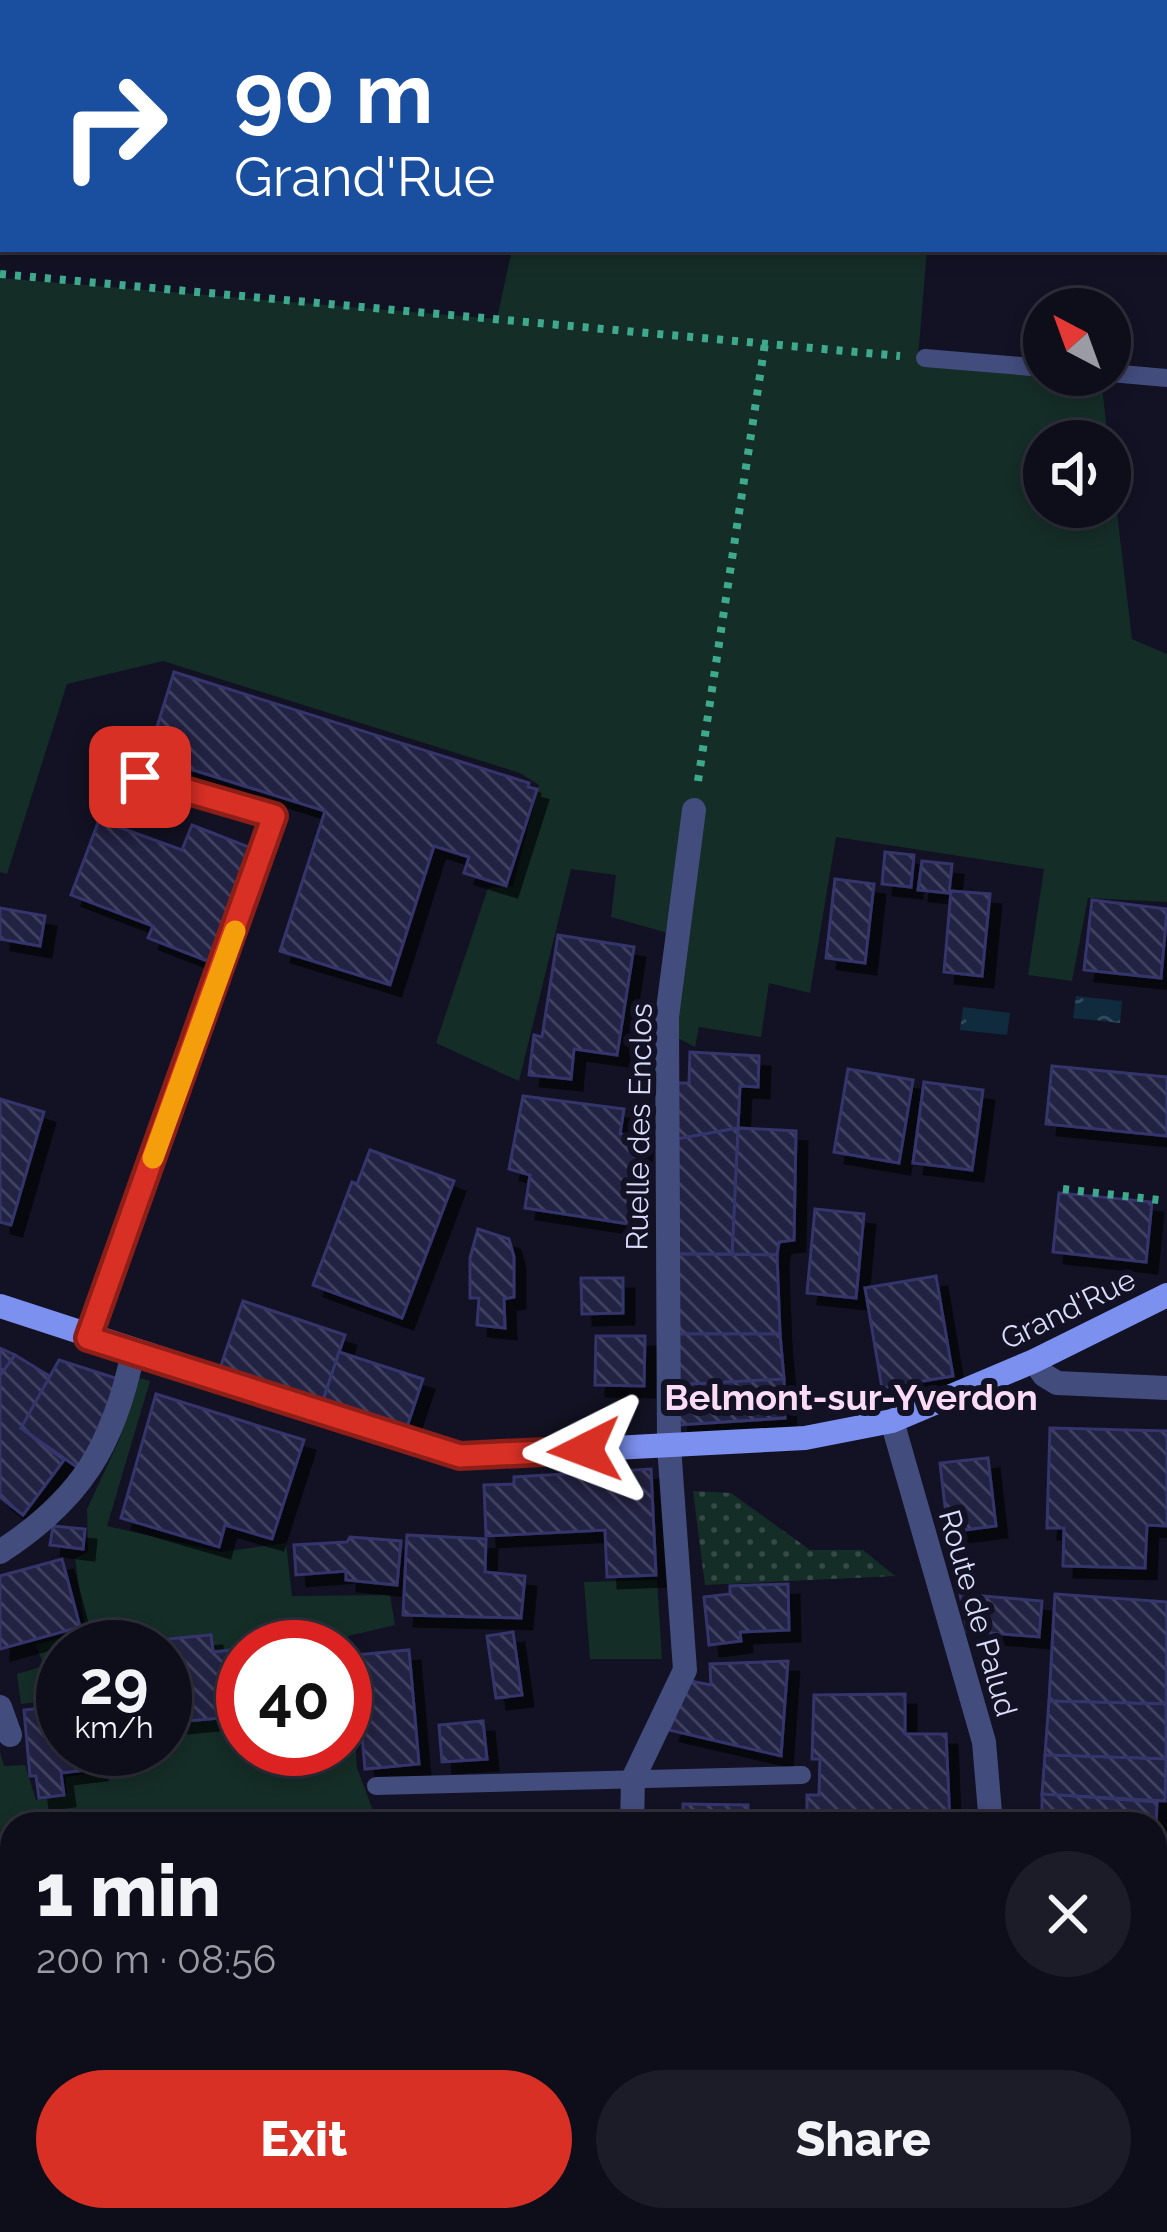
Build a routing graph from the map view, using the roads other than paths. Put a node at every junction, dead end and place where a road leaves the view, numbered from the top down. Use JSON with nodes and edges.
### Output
{"nodes":[{"id":1,"x":925,"y":358,"type":"road end"},
{"id":2,"x":1023,"y":366,"type":"edge"},
{"id":3,"x":1131,"y":375,"type":"edge"},
{"id":4,"x":1167,"y":378,"type":"edge"},
{"id":5,"x":140,"y":777,"type":"dead end"},
{"id":6,"x":694,"y":810,"type":"road end"},
{"id":7,"x":1167,"y":1294,"type":"edge"},
{"id":8,"x":0,"y":1306,"type":"edge"},
{"id":9,"x":88,"y":1338,"type":"junction"},
{"id":10,"x":133,"y":1352,"type":"junction"},
{"id":11,"x":1034,"y":1361,"type":"junction"},
{"id":12,"x":1167,"y":1388,"type":"edge"},
{"id":13,"x":892,"y":1421,"type":"junction"},
{"id":14,"x":669,"y":1446,"type":"junction"},
{"id":15,"x":0,"y":1552,"type":"edge"},
{"id":16,"x":0,"y":1707,"type":"edge"},
{"id":17,"x":10,"y":1735,"type":"dead end"},
{"id":18,"x":802,"y":1775,"type":"dead end"},
{"id":19,"x":633,"y":1779,"type":"junction"},
{"id":20,"x":376,"y":1786,"type":"dead end"},
{"id":21,"x":632,"y":1812,"type":"edge"},
{"id":22,"x":991,"y":1812,"type":"edge"}],
"edges":[{"from":1,"to":2,"type":"lane"},
{"from":3,"to":4,"type":"lane"},
{"from":5,"to":9,"type":"lane"},
{"from":6,"to":14,"type":"street","name":"Ruelle des Enclos"},
{"from":7,"to":11,"type":"street","name":"Grand'Rue"},
{"from":8,"to":9,"type":"street","name":"Grand'Rue"},
{"from":9,"to":10,"type":"street","name":"Grand'Rue"},
{"from":10,"to":14,"type":"street","name":"Grand'Rue"},
{"from":10,"to":15,"type":"street"},
{"from":11,"to":12,"type":"street"},
{"from":11,"to":13,"type":"street","name":"Grand'Rue"},
{"from":13,"to":14,"type":"street","name":"Grand'Rue"},
{"from":13,"to":22,"type":"street","name":"Route de Palud"},
{"from":14,"to":19,"type":"street","name":"Ruelle des Enclos"},
{"from":16,"to":17,"type":"street"},
{"from":18,"to":19,"type":"lane"},
{"from":19,"to":20,"type":"lane"},
{"from":19,"to":21,"type":"street"}]}
